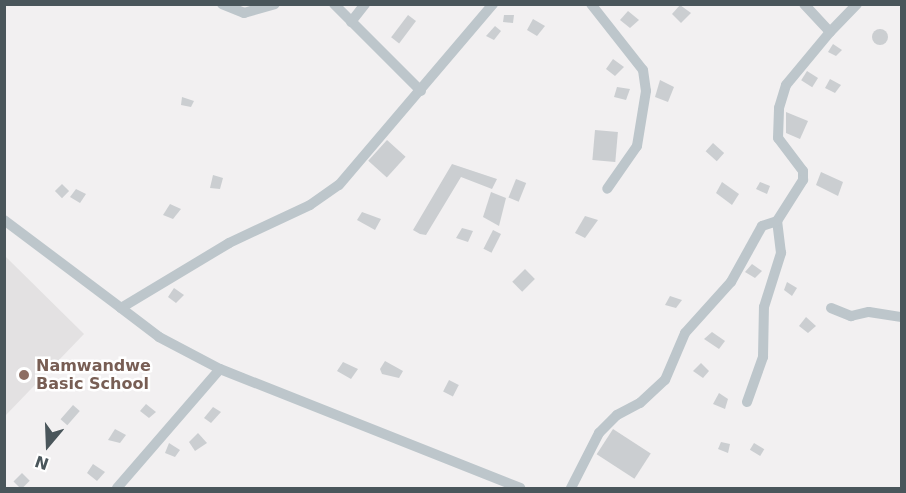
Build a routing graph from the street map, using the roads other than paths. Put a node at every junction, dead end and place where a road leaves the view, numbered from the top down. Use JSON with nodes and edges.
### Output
{"nodes":[{"id":1,"x":222,"y":4,"type":"edge"},
{"id":2,"x":275,"y":4,"type":"edge"},
{"id":3,"x":334,"y":4,"type":"edge"},
{"id":4,"x":365,"y":4,"type":"edge"},
{"id":5,"x":493,"y":4,"type":"edge"},
{"id":6,"x":591,"y":4,"type":"edge"},
{"id":7,"x":804,"y":4,"type":"edge"},
{"id":8,"x":857,"y":4,"type":"edge"},
{"id":9,"x":351,"y":22,"type":"junction"},
{"id":10,"x":830,"y":32,"type":"junction"},
{"id":11,"x":421,"y":91,"type":"junction"},
{"id":12,"x":607,"y":189,"type":"dead end"},
{"id":13,"x":4,"y":220,"type":"edge"},
{"id":14,"x":777,"y":222,"type":"junction"},
{"id":15,"x":120,"y":308,"type":"junction"},
{"id":16,"x":831,"y":308,"type":"dead end"},
{"id":17,"x":902,"y":317,"type":"edge"},
{"id":18,"x":220,"y":369,"type":"junction"},
{"id":19,"x":747,"y":402,"type":"dead end"},
{"id":20,"x":518,"y":488,"type":"edge"},
{"id":21,"x":117,"y":489,"type":"edge"},
{"id":22,"x":571,"y":489,"type":"edge"}],
"edges":[{"from":1,"to":2,"type":"street"},
{"from":3,"to":9,"type":"street"},
{"from":4,"to":9,"type":"street"},
{"from":5,"to":11,"type":"street"},
{"from":6,"to":12,"type":"street"},
{"from":7,"to":10,"type":"street"},
{"from":8,"to":10,"type":"street"},
{"from":9,"to":11,"type":"street"},
{"from":10,"to":14,"type":"street"},
{"from":11,"to":15,"type":"street"},
{"from":13,"to":15,"type":"street"},
{"from":14,"to":19,"type":"street"},
{"from":14,"to":22,"type":"street"},
{"from":15,"to":18,"type":"street"},
{"from":16,"to":17,"type":"street"},
{"from":18,"to":20,"type":"street"},
{"from":18,"to":21,"type":"street"}]}
